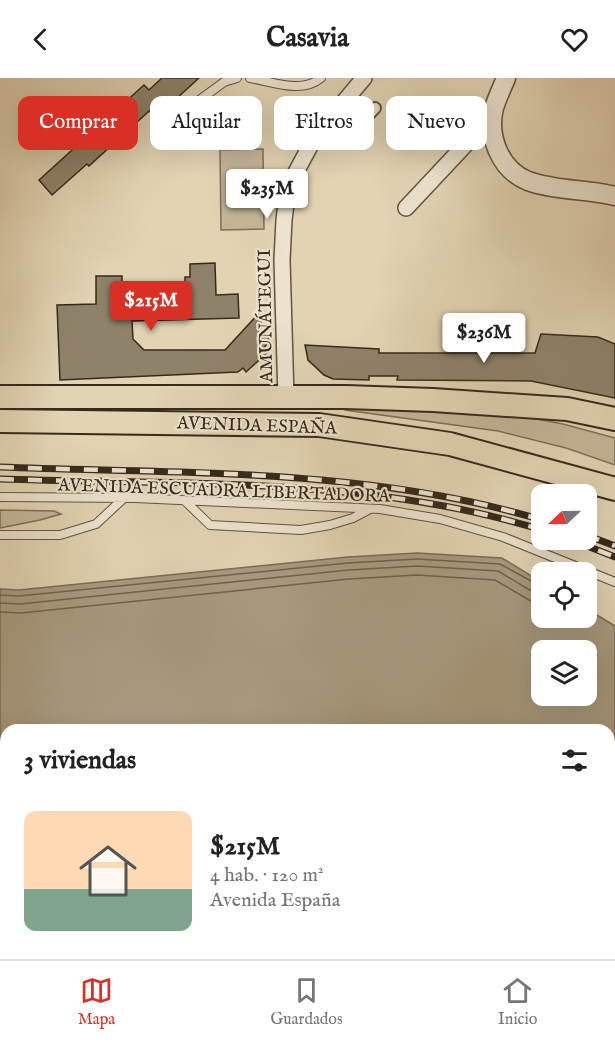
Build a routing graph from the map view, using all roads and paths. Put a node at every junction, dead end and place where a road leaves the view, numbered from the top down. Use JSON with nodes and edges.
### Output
{"nodes":[{"id":1,"x":237,"y":78,"type":"edge"},
{"id":2,"x":250,"y":78,"type":"edge"},
{"id":3,"x":321,"y":78,"type":"edge"},
{"id":4,"x":364,"y":78,"type":"edge"},
{"id":5,"x":506,"y":78,"type":"edge"},
{"id":6,"x":205,"y":96,"type":"edge"},
{"id":7,"x":494,"y":109,"type":"junction"},
{"id":8,"x":615,"y":196,"type":"edge"},
{"id":9,"x":406,"y":208,"type":"dead end"},
{"id":10,"x":0,"y":398,"type":"edge"},
{"id":11,"x":286,"y":398,"type":"junction"},
{"id":12,"x":615,"y":419,"type":"edge"},
{"id":13,"x":0,"y":421,"type":"edge"},
{"id":14,"x":615,"y":489,"type":"edge"},
{"id":15,"x":0,"y":497,"type":"edge"},
{"id":16,"x":124,"y":498,"type":"junction"},
{"id":17,"x":183,"y":500,"type":"junction"},
{"id":18,"x":370,"y":509,"type":"junction"},
{"id":19,"x":0,"y":536,"type":"edge"},
{"id":20,"x":615,"y":582,"type":"edge"}],
"edges":[{"from":1,"to":6,"type":"lane"},
{"from":2,"to":3,"type":"lane"},
{"from":4,"to":11,"type":"street","name":"AMUNÁTEGUI"},
{"from":5,"to":7,"type":"street"},
{"from":7,"to":8,"type":"street"},
{"from":7,"to":9,"type":"street"},
{"from":10,"to":11,"type":"main road","name":"AVENIDA ESPAÑA"},
{"from":11,"to":12,"type":"main road","name":"AVENIDA ESPAÑA"},
{"from":13,"to":14,"type":"main road","name":"AVENIDA ESPAÑA"},
{"from":15,"to":16,"type":"lane","name":"AVENIDA ESCUADRA LIBERTADORA"},
{"from":16,"to":17,"type":"lane","name":"AVENIDA ESCUADRA LIBERTADORA"},
{"from":16,"to":19,"type":"lane"},
{"from":17,"to":18,"type":"lane","name":"AVENIDA ESCUADRA LIBERTADORA"},
{"from":17,"to":18,"type":"lane"},
{"from":18,"to":20,"type":"lane","name":"AVENIDA ESCUADRA LIBERTADORA"}]}
